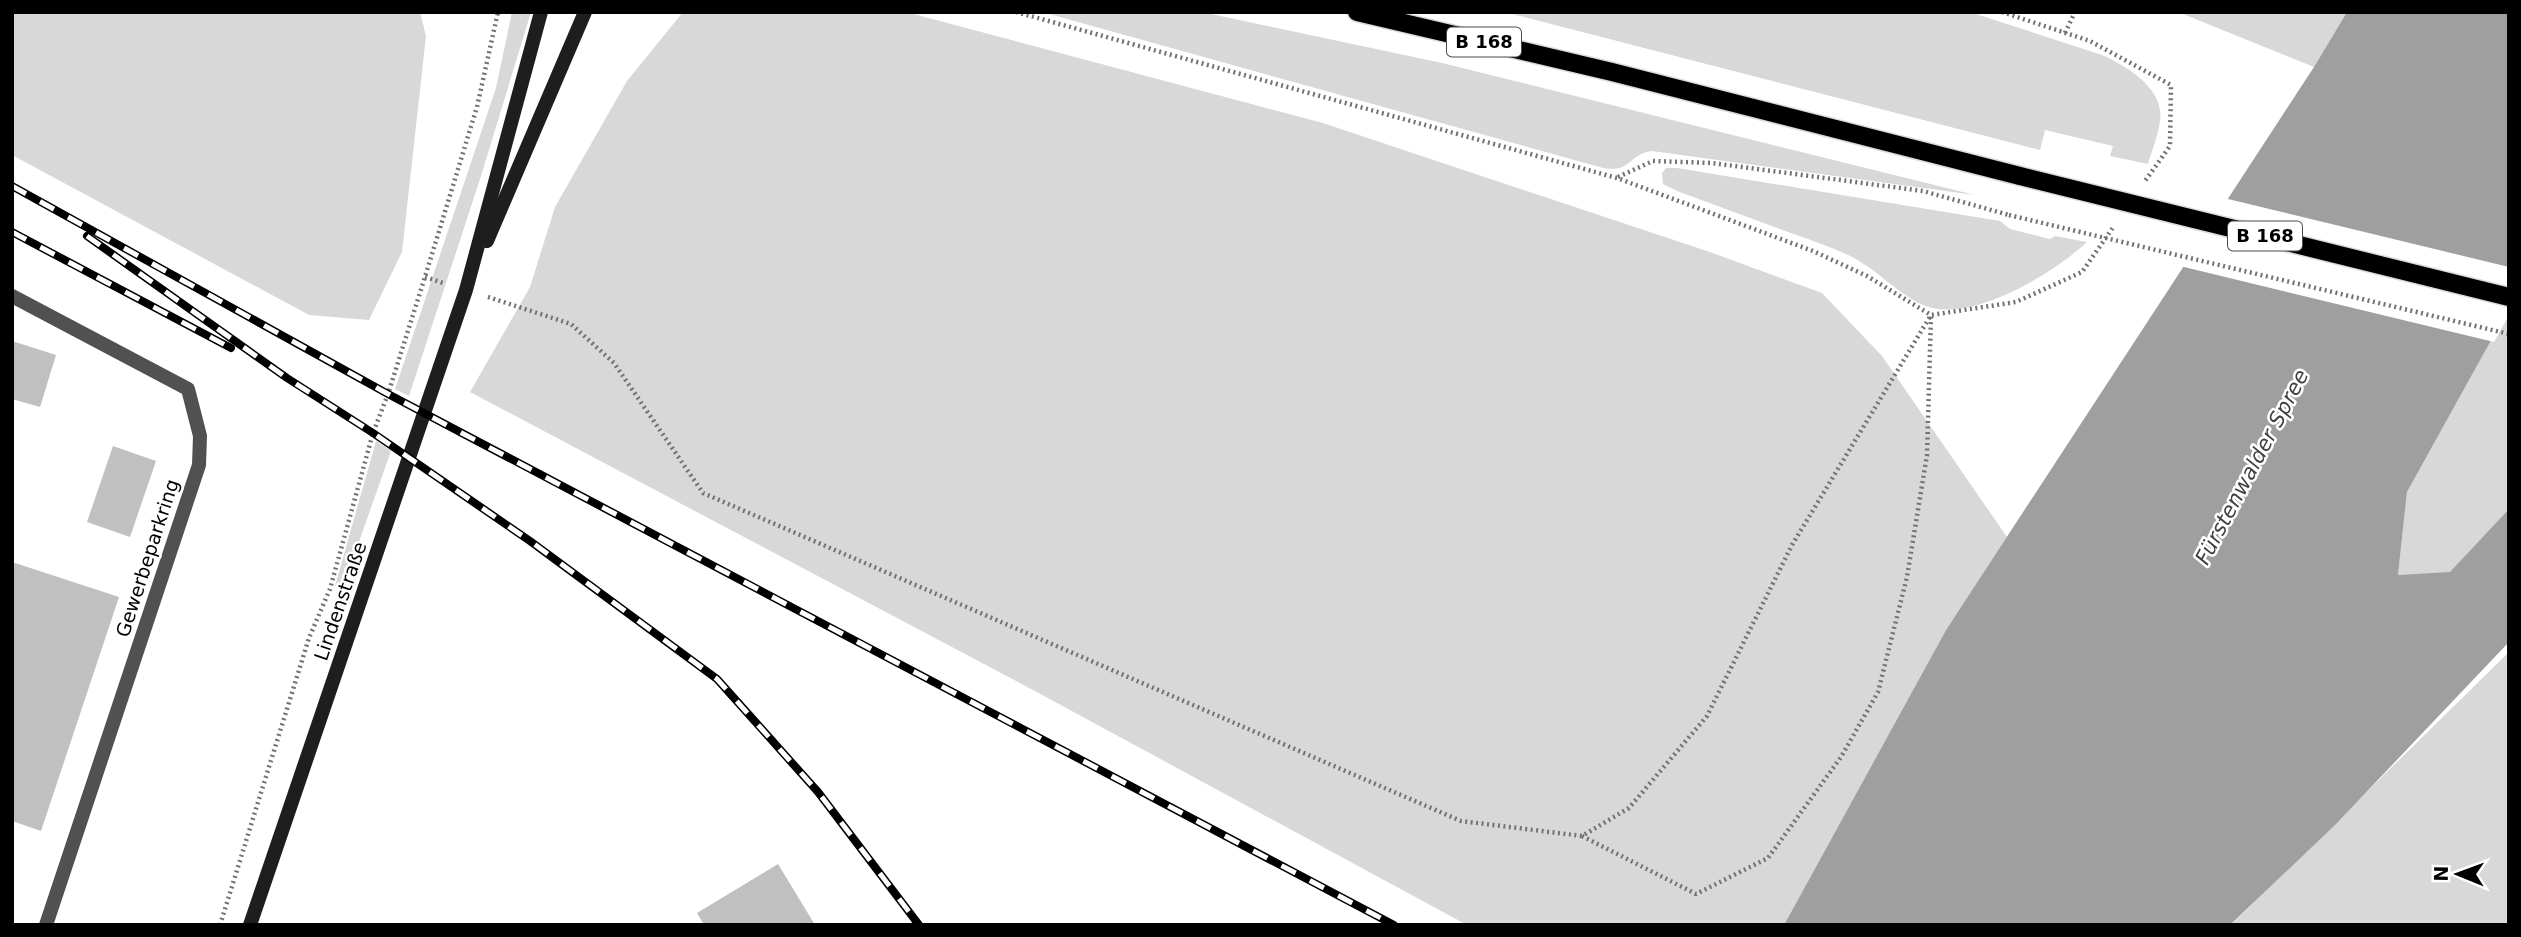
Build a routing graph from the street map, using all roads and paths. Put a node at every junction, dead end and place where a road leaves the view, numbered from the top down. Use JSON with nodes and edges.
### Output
{"nodes":[{"id":1,"x":498,"y":12,"type":"edge"},
{"id":2,"x":541,"y":12,"type":"edge"},
{"id":3,"x":585,"y":12,"type":"edge"},
{"id":4,"x":1016,"y":12,"type":"edge"},
{"id":5,"x":1357,"y":12,"type":"edge"},
{"id":6,"x":2002,"y":12,"type":"edge"},
{"id":7,"x":2075,"y":12,"type":"edge"},
{"id":8,"x":1617,"y":178,"type":"junction"},
{"id":9,"x":466,"y":290,"type":"junction"},
{"id":10,"x":12,"y":296,"type":"edge"},
{"id":11,"x":2509,"y":297,"type":"edge"},
{"id":12,"x":1931,"y":316,"type":"junction"},
{"id":13,"x":2509,"y":334,"type":"edge"},
{"id":14,"x":1582,"y":836,"type":"junction"},
{"id":15,"x":46,"y":925,"type":"edge"},
{"id":16,"x":219,"y":925,"type":"edge"},
{"id":17,"x":250,"y":925,"type":"edge"}],
"edges":[{"from":1,"to":16,"type":"path"},
{"from":2,"to":9,"type":"street","name":"Lindenstraße"},
{"from":3,"to":9,"type":"street","name":"Lindenstraße"},
{"from":4,"to":8,"type":"path"},
{"from":5,"to":11,"type":"main road","number":"B 168","bridge":true},
{"from":6,"to":7,"type":"path"},
{"from":8,"to":12,"type":"path"},
{"from":8,"to":13,"type":"path","bridge":true},
{"from":9,"to":14,"type":"path"},
{"from":9,"to":17,"type":"street","name":"Lindenstraße"},
{"from":10,"to":15,"type":"street","name":"Gewerbeparkring"},
{"from":12,"to":14,"type":"path"},
{"from":12,"to":14,"type":"path"}]}
